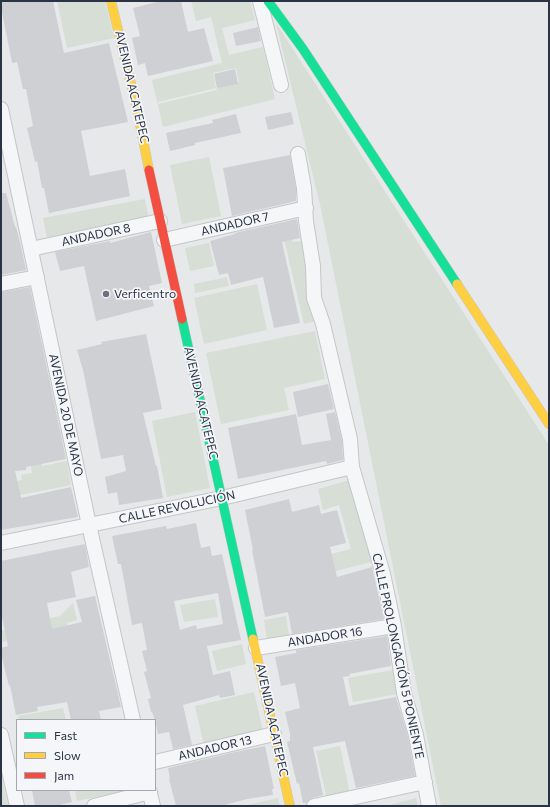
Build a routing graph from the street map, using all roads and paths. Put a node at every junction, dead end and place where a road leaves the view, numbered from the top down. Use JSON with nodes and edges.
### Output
{"nodes":[{"id":1,"x":112,"y":1,"type":"edge"},
{"id":2,"x":260,"y":1,"type":"edge"},
{"id":3,"x":268,"y":1,"type":"edge"},
{"id":4,"x":282,"y":85,"type":"dead end"},
{"id":5,"x":1,"y":109,"type":"edge"},
{"id":6,"x":298,"y":154,"type":"dead end"},
{"id":7,"x":306,"y":208,"type":"junction"},
{"id":8,"x":160,"y":221,"type":"junction"},
{"id":9,"x":164,"y":240,"type":"junction"},
{"id":10,"x":31,"y":249,"type":"junction"},
{"id":11,"x":37,"y":277,"type":"junction"},
{"id":12,"x":1,"y":284,"type":"edge"},
{"id":13,"x":549,"y":424,"type":"edge"},
{"id":14,"x":352,"y":467,"type":"junction"},
{"id":15,"x":222,"y":498,"type":"junction"},
{"id":16,"x":89,"y":525,"type":"junction"},
{"id":17,"x":1,"y":543,"type":"edge"},
{"id":18,"x":394,"y":626,"type":"junction"},
{"id":19,"x":256,"y":648,"type":"junction"},
{"id":20,"x":133,"y":719,"type":"edge"},
{"id":21,"x":274,"y":734,"type":"junction"},
{"id":22,"x":1,"y":735,"type":"edge"},
{"id":23,"x":156,"y":762,"type":"edge"},
{"id":24,"x":425,"y":782,"type":"junction"},
{"id":25,"x":151,"y":796,"type":"edge"},
{"id":26,"x":17,"y":806,"type":"edge"},
{"id":27,"x":94,"y":806,"type":"edge"},
{"id":28,"x":290,"y":806,"type":"edge"},
{"id":29,"x":314,"y":806,"type":"edge"},
{"id":30,"x":429,"y":806,"type":"edge"}],
"edges":[{"from":1,"to":8,"type":"street","name":"AVENIDA ACATEPEC"},
{"from":2,"to":4,"type":"street"},
{"from":3,"to":13,"type":"street"},
{"from":5,"to":10,"type":"street","name":"AVENIDA 20 DE MAYO"},
{"from":6,"to":7,"type":"street","name":"CALLE PROLONGACIÓN 5 PONIENTE"},
{"from":7,"to":9,"type":"street","name":"ANDADOR 7"},
{"from":7,"to":14,"type":"street","name":"CALLE PROLONGACIÓN 5 PONIENTE"},
{"from":8,"to":9,"type":"street","name":"AVENIDA ACATEPEC"},
{"from":8,"to":10,"type":"street","name":"ANDADOR 8"},
{"from":9,"to":15,"type":"street","name":"AVENIDA ACATEPEC"},
{"from":10,"to":11,"type":"street","name":"AVENIDA 20 DE MAYO"},
{"from":11,"to":12,"type":"street"},
{"from":11,"to":16,"type":"street","name":"AVENIDA 20 DE MAYO"},
{"from":14,"to":15,"type":"street","name":"CALLE REVOLUCIÓN"},
{"from":14,"to":18,"type":"street","name":"CALLE PROLONGACIÓN 5 PONIENTE"},
{"from":15,"to":16,"type":"street","name":"CALLE REVOLUCIÓN"},
{"from":15,"to":19,"type":"street","name":"AVENIDA ACATEPEC"},
{"from":16,"to":17,"type":"street","name":"CALLE REVOLUCIÓN"},
{"from":16,"to":20,"type":"street","name":"AVENIDA 20 DE MAYO"},
{"from":18,"to":19,"type":"street","name":"ANDADOR 16"},
{"from":18,"to":24,"type":"street","name":"CALLE PROLONGACIÓN 5 PONIENTE"},
{"from":19,"to":21,"type":"street","name":"AVENIDA ACATEPEC"},
{"from":21,"to":23,"type":"street","name":"ANDADOR 13"},
{"from":21,"to":28,"type":"street","name":"AVENIDA ACATEPEC"},
{"from":22,"to":26,"type":"street"},
{"from":24,"to":29,"type":"street"},
{"from":24,"to":30,"type":"street","name":"CALLE PROLONGACIÓN 5 PONIENTE"},
{"from":25,"to":27,"type":"street"}]}
